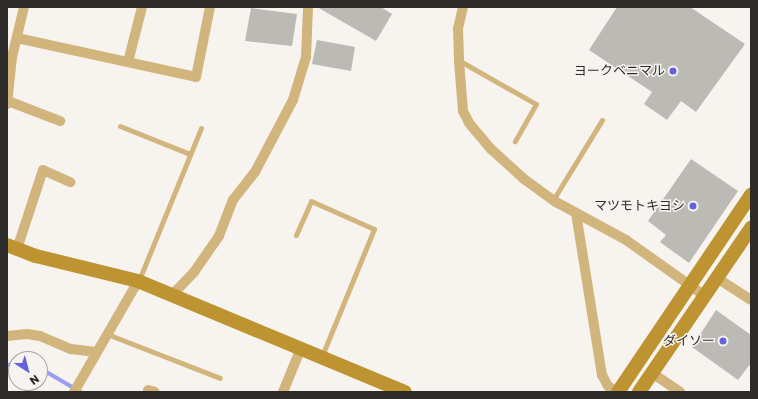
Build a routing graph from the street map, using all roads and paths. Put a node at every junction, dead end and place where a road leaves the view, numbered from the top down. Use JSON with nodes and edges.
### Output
{"nodes":[{"id":1,"x":24,"y":7,"type":"edge"},
{"id":2,"x":210,"y":7,"type":"edge"},
{"id":3,"x":308,"y":7,"type":"edge"},
{"id":4,"x":463,"y":7,"type":"edge"},
{"id":5,"x":139,"y":8,"type":"edge"},
{"id":6,"x":17,"y":38,"type":"junction"},
{"id":7,"x":459,"y":61,"type":"junction"},
{"id":8,"x":128,"y":62,"type":"junction"},
{"id":9,"x":7,"y":102,"type":"edge"},
{"id":10,"x":602,"y":120,"type":"dead end"},
{"id":11,"x":60,"y":121,"type":"dead end"},
{"id":12,"x":120,"y":126,"type":"dead end"},
{"id":13,"x":201,"y":128,"type":"dead end"},
{"id":14,"x":515,"y":141,"type":"dead end"},
{"id":15,"x":190,"y":154,"type":"junction"},
{"id":16,"x":70,"y":182,"type":"dead end"},
{"id":17,"x":751,"y":195,"type":"edge"},
{"id":18,"x":553,"y":200,"type":"junction"},
{"id":19,"x":576,"y":213,"type":"junction"},
{"id":20,"x":751,"y":228,"type":"edge"},
{"id":21,"x":296,"y":235,"type":"dead end"},
{"id":22,"x":12,"y":247,"type":"edge"},
{"id":23,"x":717,"y":278,"type":"junction"},
{"id":24,"x":138,"y":281,"type":"junction"},
{"id":25,"x":689,"y":285,"type":"junction"},
{"id":26,"x":172,"y":295,"type":"junction"},
{"id":27,"x":705,"y":296,"type":"junction"},
{"id":28,"x":751,"y":300,"type":"edge"},
{"id":29,"x":108,"y":334,"type":"junction"},
{"id":30,"x":7,"y":336,"type":"edge"},
{"id":31,"x":301,"y":348,"type":"junction"},
{"id":32,"x":96,"y":352,"type":"junction"},
{"id":33,"x":322,"y":357,"type":"junction"},
{"id":34,"x":652,"y":373,"type":"junction"},
{"id":35,"x":220,"y":378,"type":"dead end"},
{"id":36,"x":74,"y":392,"type":"edge"},
{"id":37,"x":283,"y":392,"type":"edge"},
{"id":38,"x":405,"y":392,"type":"edge"},
{"id":39,"x":617,"y":392,"type":"edge"},
{"id":40,"x":639,"y":392,"type":"edge"},
{"id":41,"x":680,"y":392,"type":"edge"}],
"edges":[{"from":1,"to":6,"type":"street"},
{"from":2,"to":8,"type":"street"},
{"from":3,"to":26,"type":"street"},
{"from":4,"to":7,"type":"street"},
{"from":5,"to":8,"type":"street"},
{"from":6,"to":8,"type":"street"},
{"from":6,"to":9,"type":"street"},
{"from":7,"to":14,"type":"lane"},
{"from":7,"to":18,"type":"street"},
{"from":9,"to":11,"type":"street"},
{"from":10,"to":18,"type":"lane"},
{"from":12,"to":15,"type":"lane"},
{"from":13,"to":15,"type":"lane"},
{"from":15,"to":24,"type":"lane"},
{"from":16,"to":22,"type":"street"},
{"from":17,"to":25,"type":"street"},
{"from":18,"to":19,"type":"street"},
{"from":19,"to":25,"type":"street"},
{"from":19,"to":39,"type":"street"},
{"from":20,"to":23,"type":"street"},
{"from":21,"to":33,"type":"lane"},
{"from":22,"to":24,"type":"street"},
{"from":23,"to":27,"type":"street"},
{"from":23,"to":28,"type":"street"},
{"from":24,"to":26,"type":"street"},
{"from":24,"to":29,"type":"street"},
{"from":25,"to":27,"type":"street"},
{"from":25,"to":39,"type":"street"},
{"from":26,"to":31,"type":"street"},
{"from":27,"to":34,"type":"street"},
{"from":29,"to":32,"type":"street"},
{"from":29,"to":35,"type":"lane"},
{"from":30,"to":32,"type":"street"},
{"from":31,"to":33,"type":"street"},
{"from":31,"to":37,"type":"street"},
{"from":32,"to":36,"type":"street"},
{"from":33,"to":38,"type":"street"},
{"from":34,"to":40,"type":"street"},
{"from":34,"to":41,"type":"street"}]}
